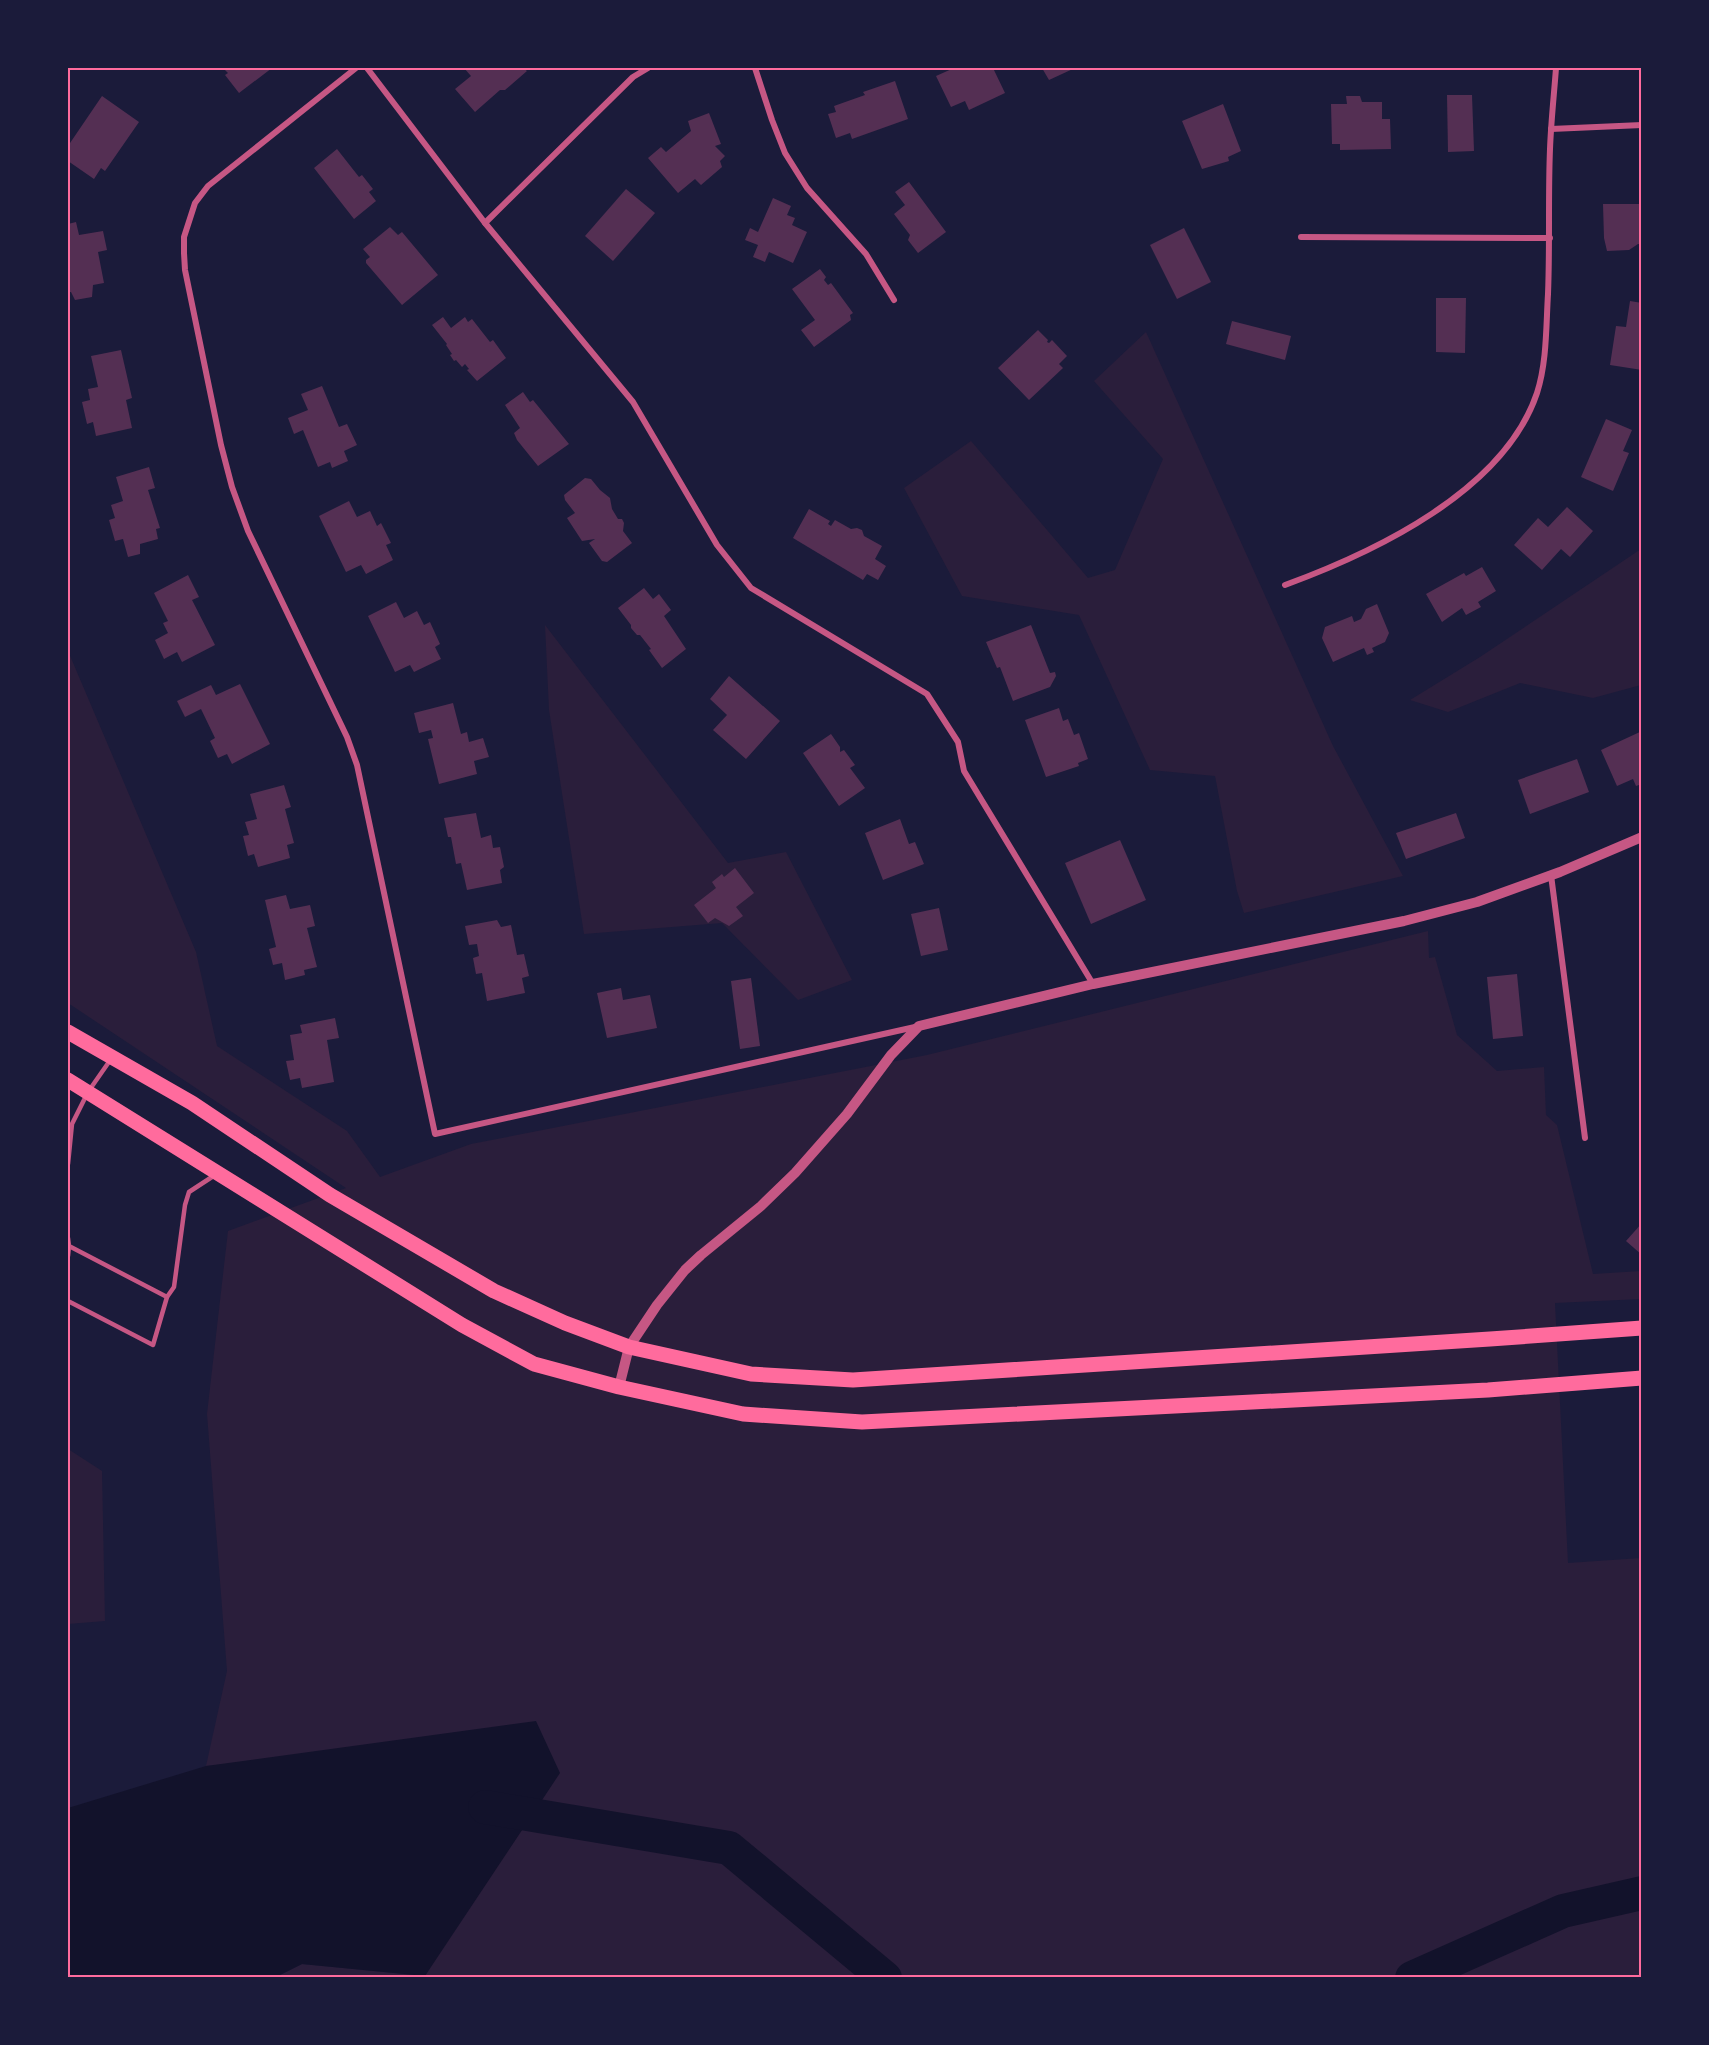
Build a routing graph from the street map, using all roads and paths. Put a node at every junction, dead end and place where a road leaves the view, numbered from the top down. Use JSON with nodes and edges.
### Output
{"nodes":[{"id":1,"x":356,"y":68,"type":"edge"},
{"id":2,"x":367,"y":68,"type":"edge"},
{"id":3,"x":648,"y":68,"type":"edge"},
{"id":4,"x":756,"y":68,"type":"edge"},
{"id":5,"x":1557,"y":68,"type":"edge"},
{"id":6,"x":1641,"y":125,"type":"edge"},
{"id":7,"x":1551,"y":129,"type":"junction"},
{"id":8,"x":485,"y":223,"type":"junction"},
{"id":9,"x":1301,"y":237,"type":"dead end"},
{"id":10,"x":1550,"y":238,"type":"junction"},
{"id":11,"x":894,"y":300,"type":"dead end"},
{"id":12,"x":1285,"y":585,"type":"dead end"},
{"id":13,"x":1641,"y":837,"type":"edge"},
{"id":14,"x":1551,"y":875,"type":"junction"},
{"id":15,"x":1093,"y":984,"type":"junction"},
{"id":16,"x":919,"y":1026,"type":"junction"},
{"id":17,"x":68,"y":1032,"type":"edge"},
{"id":18,"x":112,"y":1057,"type":"junction"},
{"id":19,"x":68,"y":1080,"type":"edge"},
{"id":20,"x":88,"y":1092,"type":"junction"},
{"id":21,"x":1586,"y":1138,"type":"dead end"},
{"id":22,"x":68,"y":1164,"type":"edge"},
{"id":23,"x":218,"y":1173,"type":"junction"},
{"id":24,"x":68,"y":1238,"type":"edge"},
{"id":25,"x":69,"y":1246,"type":"junction"},
{"id":26,"x":68,"y":1256,"type":"edge"},
{"id":27,"x":167,"y":1297,"type":"junction"},
{"id":28,"x":68,"y":1301,"type":"edge"},
{"id":29,"x":1641,"y":1328,"type":"edge"},
{"id":30,"x":629,"y":1347,"type":"junction"},
{"id":31,"x":1641,"y":1378,"type":"edge"},
{"id":32,"x":620,"y":1387,"type":"junction"}],
"edges":[{"from":1,"to":16,"type":"street"},
{"from":2,"to":8,"type":"street"},
{"from":3,"to":8,"type":"street"},
{"from":4,"to":11,"type":"street"},
{"from":5,"to":7,"type":"street"},
{"from":6,"to":7,"type":"street"},
{"from":7,"to":10,"type":"street"},
{"from":8,"to":15,"type":"street"},
{"from":9,"to":10,"type":"street"},
{"from":10,"to":12,"type":"street"},
{"from":13,"to":14,"type":"street"},
{"from":14,"to":15,"type":"street"},
{"from":14,"to":21,"type":"street"},
{"from":15,"to":16,"type":"street"},
{"from":16,"to":30,"type":"street"},
{"from":17,"to":18,"type":"main road"},
{"from":18,"to":20,"type":"lane"},
{"from":18,"to":30,"type":"main road"},
{"from":19,"to":20,"type":"main road"},
{"from":20,"to":22,"type":"lane"},
{"from":20,"to":23,"type":"main road"},
{"from":23,"to":27,"type":"lane"},
{"from":23,"to":32,"type":"main road"},
{"from":24,"to":25,"type":"lane"},
{"from":25,"to":26,"type":"lane"},
{"from":25,"to":27,"type":"lane"},
{"from":27,"to":28,"type":"lane"},
{"from":29,"to":30,"type":"main road"},
{"from":30,"to":32,"type":"street"},
{"from":31,"to":32,"type":"main road"}]}
